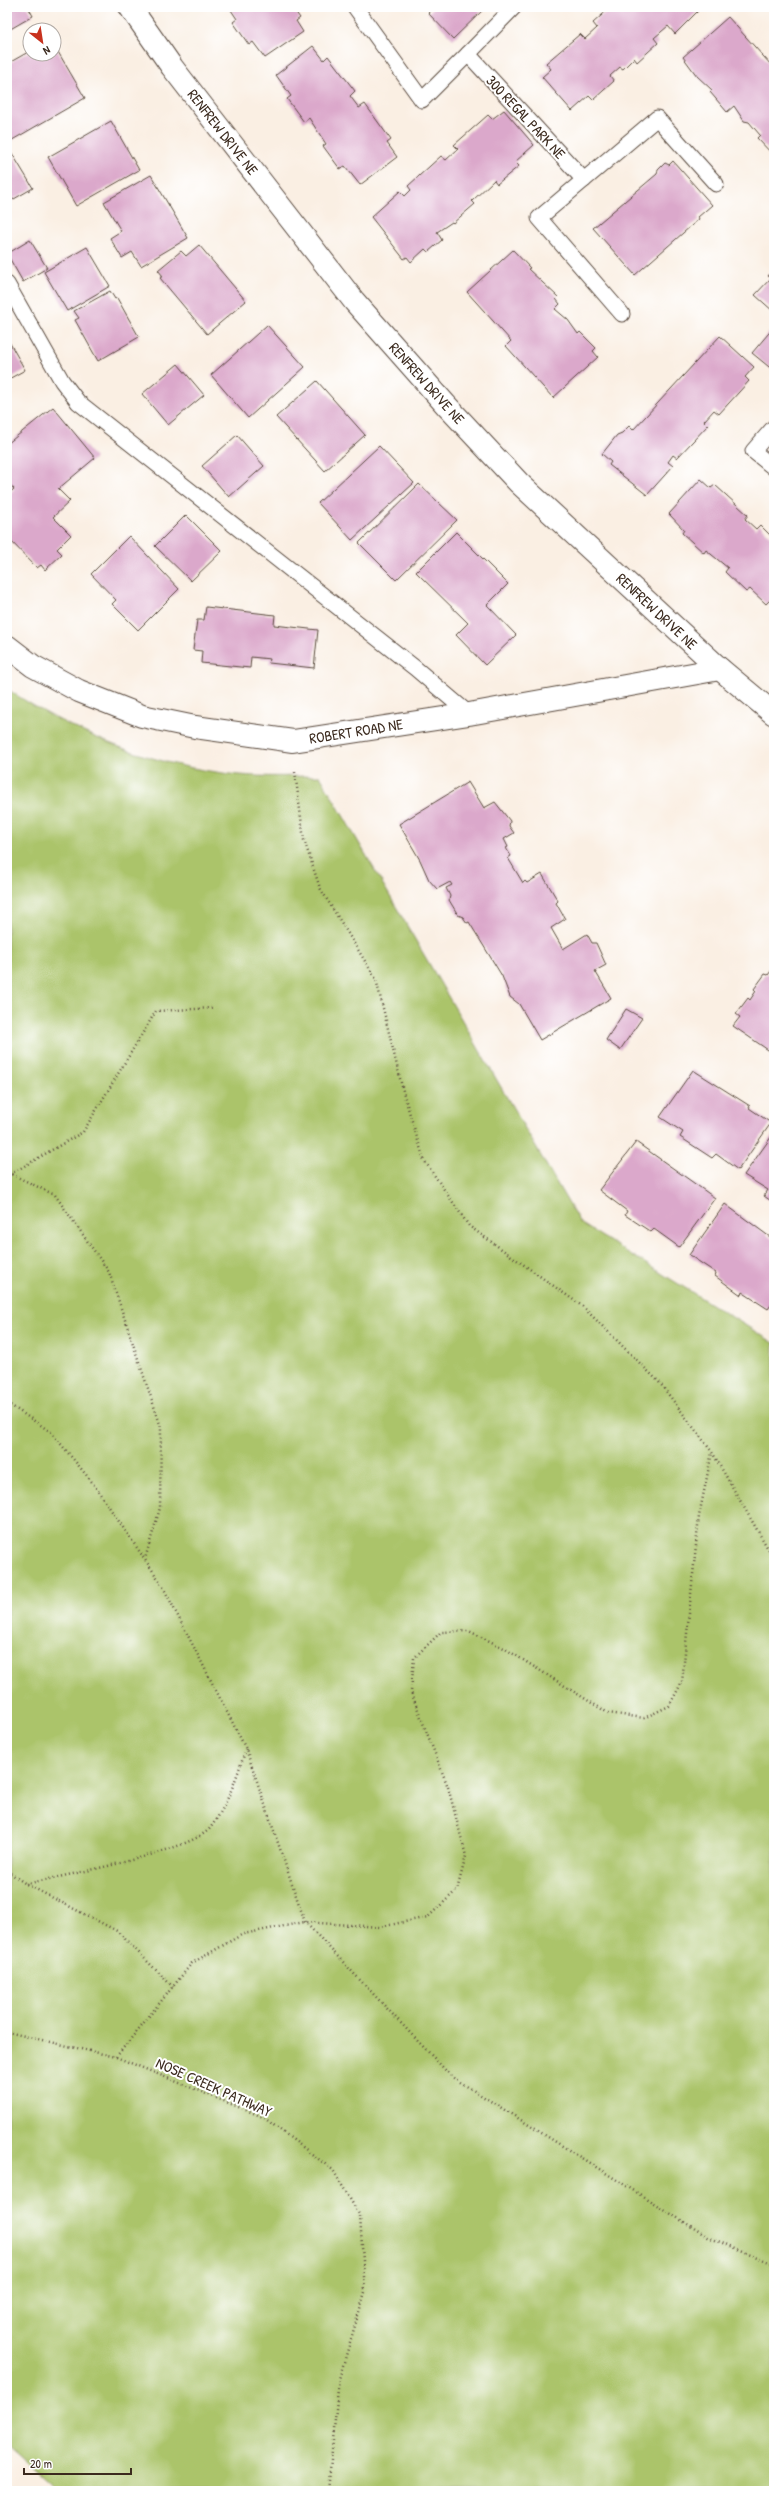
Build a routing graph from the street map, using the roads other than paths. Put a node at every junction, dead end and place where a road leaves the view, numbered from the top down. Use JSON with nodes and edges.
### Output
{"nodes":[{"id":1,"x":130,"y":7,"type":"edge"},
{"id":2,"x":355,"y":7,"type":"edge"},
{"id":3,"x":514,"y":7,"type":"edge"},
{"id":4,"x":468,"y":54,"type":"junction"},
{"id":5,"x":584,"y":180,"type":"junction"},
{"id":6,"x":716,"y":184,"type":"dead end"},
{"id":7,"x":7,"y":284,"type":"edge"},
{"id":8,"x":622,"y":314,"type":"dead end"},
{"id":9,"x":774,"y":427,"type":"edge"},
{"id":10,"x":774,"y":468,"type":"edge"},
{"id":11,"x":7,"y":646,"type":"edge"},
{"id":12,"x":720,"y":669,"type":"junction"},
{"id":13,"x":469,"y":714,"type":"junction"},
{"id":14,"x":774,"y":714,"type":"edge"}],
"edges":[{"from":1,"to":12,"type":"street","name":"RENFREW DRIVE NE"},
{"from":2,"to":4,"type":"lane"},
{"from":3,"to":4,"type":"lane"},
{"from":4,"to":5,"type":"lane","name":"300 REGAL PARK NE"},
{"from":5,"to":6,"type":"lane"},
{"from":5,"to":8,"type":"lane"},
{"from":7,"to":13,"type":"lane"},
{"from":9,"to":10,"type":"lane"},
{"from":11,"to":13,"type":"street","name":"ROBERT ROAD NE"},
{"from":12,"to":13,"type":"street","name":"ROBERT ROAD NE"},
{"from":12,"to":14,"type":"street","name":"RENFREW DRIVE NE"}]}
